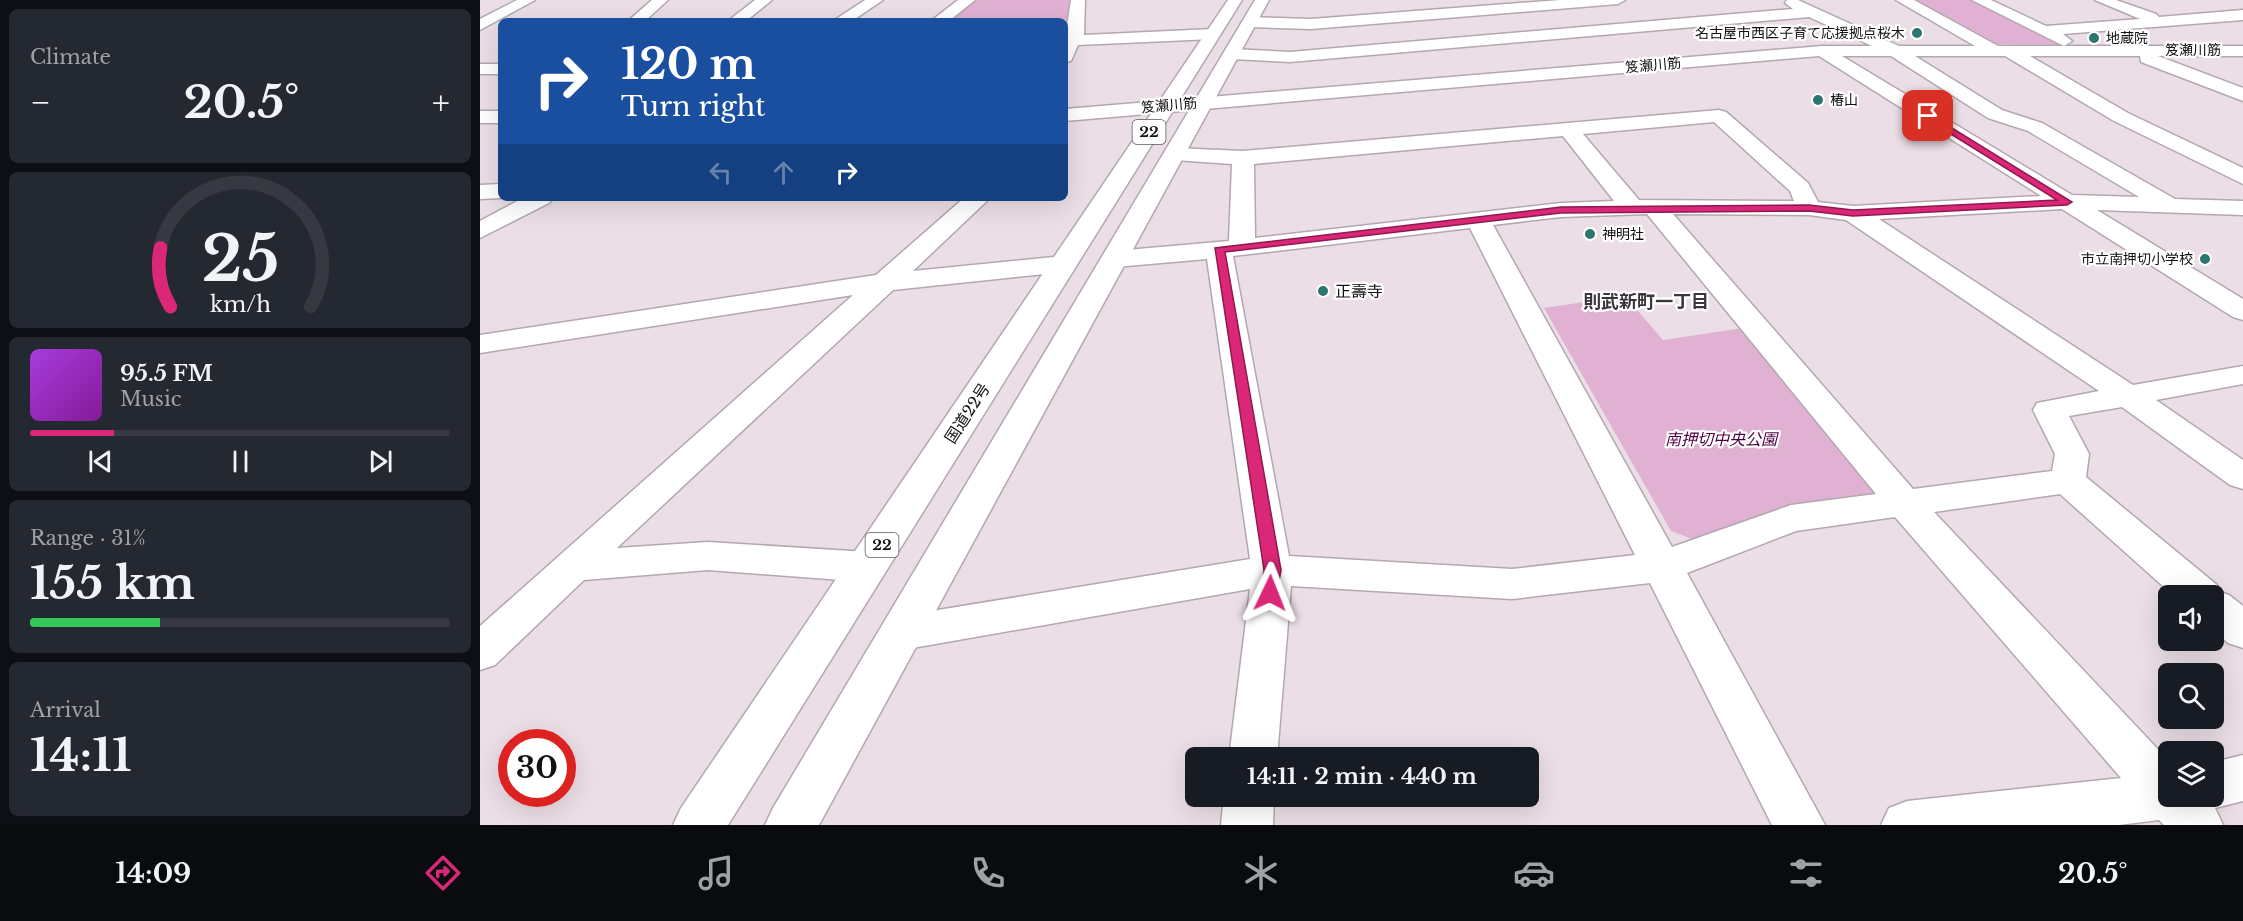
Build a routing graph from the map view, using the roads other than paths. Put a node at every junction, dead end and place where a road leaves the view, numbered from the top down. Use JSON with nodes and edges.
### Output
{"nodes":[{"id":1,"x":528,"y":0,"type":"edge"},
{"id":2,"x":661,"y":0,"type":"edge"},
{"id":3,"x":765,"y":0,"type":"edge"},
{"id":4,"x":876,"y":0,"type":"edge"},
{"id":5,"x":968,"y":0,"type":"edge"},
{"id":6,"x":1078,"y":0,"type":"edge"},
{"id":7,"x":1235,"y":0,"type":"edge"},
{"id":8,"x":1262,"y":0,"type":"edge"},
{"id":9,"x":1369,"y":0,"type":"edge"},
{"id":10,"x":1618,"y":0,"type":"edge"},
{"id":11,"x":1784,"y":0,"type":"edge"},
{"id":12,"x":1903,"y":0,"type":"edge"},
{"id":13,"x":1979,"y":0,"type":"edge"},
{"id":14,"x":2102,"y":0,"type":"edge"},
{"id":15,"x":1554,"y":2,"type":"edge"},
{"id":16,"x":1667,"y":5,"type":"dead end"},
{"id":17,"x":1810,"y":12,"type":"junction"},
{"id":18,"x":2243,"y":15,"type":"edge"},
{"id":19,"x":640,"y":18,"type":"edge"},
{"id":20,"x":740,"y":18,"type":"edge"},
{"id":21,"x":846,"y":18,"type":"edge"},
{"id":22,"x":943,"y":18,"type":"edge"},
{"id":23,"x":1386,"y":18,"type":"junction"},
{"id":24,"x":2164,"y":21,"type":"junction"},
{"id":25,"x":1250,"y":22,"type":"junction"},
{"id":26,"x":1696,"y":22,"type":"junction"},
{"id":27,"x":480,"y":25,"type":"edge"},
{"id":28,"x":1596,"y":31,"type":"junction"},
{"id":29,"x":2042,"y":31,"type":"junction"},
{"id":30,"x":1213,"y":34,"type":"junction"},
{"id":31,"x":1075,"y":40,"type":"junction"},
{"id":32,"x":1413,"y":46,"type":"junction"},
{"id":33,"x":1068,"y":49,"type":"edge"},
{"id":34,"x":2243,"y":49,"type":"edge"},
{"id":35,"x":1892,"y":50,"type":"junction"},
{"id":36,"x":2001,"y":50,"type":"junction"},
{"id":37,"x":2084,"y":50,"type":"junction"},
{"id":38,"x":2127,"y":50,"type":"junction"},
{"id":39,"x":1822,"y":51,"type":"junction"},
{"id":40,"x":2223,"y":51,"type":"junction"},
{"id":41,"x":1232,"y":54,"type":"junction"},
{"id":42,"x":1758,"y":56,"type":"junction"},
{"id":43,"x":2243,"y":59,"type":"edge"},
{"id":44,"x":1648,"y":65,"type":"junction"},
{"id":45,"x":480,"y":69,"type":"edge"},
{"id":46,"x":498,"y":69,"type":"edge"},
{"id":47,"x":1447,"y":82,"type":"junction"},
{"id":48,"x":2243,"y":95,"type":"edge"},
{"id":49,"x":1205,"y":102,"type":"junction"},
{"id":50,"x":1167,"y":105,"type":"junction"},
{"id":51,"x":1068,"y":115,"type":"edge"},
{"id":52,"x":480,"y":117,"type":"edge"},
{"id":53,"x":498,"y":117,"type":"edge"},
{"id":54,"x":1567,"y":128,"type":"junction"},
{"id":55,"x":1175,"y":154,"type":"junction"},
{"id":56,"x":1243,"y":158,"type":"junction"},
{"id":57,"x":2243,"y":177,"type":"edge"},
{"id":58,"x":498,"y":191,"type":"edge"},
{"id":59,"x":480,"y":192,"type":"edge"},
{"id":60,"x":535,"y":201,"type":"edge"},
{"id":61,"x":975,"y":201,"type":"edge"},
{"id":62,"x":2067,"y":202,"type":"junction"},
{"id":63,"x":2170,"y":205,"type":"junction"},
{"id":64,"x":1643,"y":207,"type":"junction"},
{"id":65,"x":1809,"y":208,"type":"junction"},
{"id":66,"x":2243,"y":208,"type":"edge"},
{"id":67,"x":1853,"y":213,"type":"junction"},
{"id":68,"x":1478,"y":220,"type":"junction"},
{"id":69,"x":480,"y":231,"type":"edge"},
{"id":70,"x":1231,"y":248,"type":"junction"},
{"id":71,"x":1115,"y":259,"type":"junction"},
{"id":72,"x":1064,"y":264,"type":"junction"},
{"id":73,"x":887,"y":282,"type":"junction"},
{"id":74,"x":2243,"y":311,"type":"edge"},
{"id":75,"x":480,"y":344,"type":"edge"},
{"id":76,"x":2243,"y":375,"type":"edge"},
{"id":77,"x":2128,"y":396,"type":"junction"},
{"id":78,"x":2243,"y":477,"type":"edge"},
{"id":79,"x":2068,"y":481,"type":"junction"},
{"id":80,"x":1904,"y":503,"type":"junction"},
{"id":81,"x":572,"y":566,"type":"junction"},
{"id":82,"x":868,"y":567,"type":"junction"},
{"id":83,"x":1661,"y":567,"type":"junction"},
{"id":84,"x":1272,"y":570,"type":"junction"},
{"id":85,"x":2189,"y":585,"type":"edge"},
{"id":86,"x":2224,"y":615,"type":"edge"},
{"id":87,"x":2243,"y":631,"type":"edge"},
{"id":88,"x":901,"y":633,"type":"junction"},
{"id":89,"x":480,"y":652,"type":"edge"},
{"id":90,"x":1254,"y":747,"type":"edge"},
{"id":91,"x":2243,"y":778,"type":"edge"},
{"id":92,"x":2224,"y":783,"type":"edge"},
{"id":93,"x":2158,"y":784,"type":"edge"},
{"id":94,"x":2158,"y":797,"type":"edge"},
{"id":95,"x":1249,"y":807,"type":"edge"},
{"id":96,"x":2180,"y":807,"type":"edge"},
{"id":97,"x":699,"y":825,"type":"edge"},
{"id":98,"x":791,"y":825,"type":"edge"},
{"id":99,"x":1247,"y":825,"type":"edge"},
{"id":100,"x":1799,"y":825,"type":"edge"},
{"id":101,"x":1907,"y":825,"type":"edge"},
{"id":102,"x":2197,"y":825,"type":"edge"}],
"edges":[{"from":1,"to":27,"type":"main road"},
{"from":2,"to":19,"type":"main road"},
{"from":3,"to":20,"type":"main road"},
{"from":4,"to":21,"type":"main road"},
{"from":5,"to":22,"type":"main road"},
{"from":6,"to":31,"type":"main road"},
{"from":7,"to":30,"type":"main road","name":"国道22号","number":"22"},
{"from":8,"to":25,"type":"main road","number":"22"},
{"from":9,"to":23,"type":"main road"},
{"from":10,"to":15,"type":"main road"},
{"from":11,"to":17,"type":"main road"},
{"from":12,"to":36,"type":"main road"},
{"from":13,"to":29,"type":"main road"},
{"from":14,"to":24,"type":"main road"},
{"from":15,"to":23,"type":"main road"},
{"from":15,"to":28,"type":"main road"},
{"from":16,"to":26,"type":"main road"},
{"from":17,"to":26,"type":"main road"},
{"from":17,"to":35,"type":"main road"},
{"from":18,"to":24,"type":"main road"},
{"from":23,"to":25,"type":"main road"},
{"from":23,"to":32,"type":"main road"},
{"from":24,"to":29,"type":"main road"},
{"from":24,"to":34,"type":"main road"},
{"from":25,"to":41,"type":"main road","number":"22"},
{"from":26,"to":28,"type":"main road"},
{"from":26,"to":42,"type":"main road"},
{"from":28,"to":32,"type":"main road"},
{"from":28,"to":44,"type":"main road"},
{"from":29,"to":37,"type":"main road"},
{"from":30,"to":31,"type":"main road"},
{"from":30,"to":50,"type":"main road","name":"国道22号","number":"22"},
{"from":31,"to":33,"type":"main road"},
{"from":32,"to":41,"type":"main road"},
{"from":32,"to":47,"type":"main road"},
{"from":34,"to":40,"type":"main road","name":"笈瀬川筋"},
{"from":35,"to":36,"type":"main road","name":"笈瀬川筋"},
{"from":35,"to":39,"type":"main road","name":"笈瀬川筋"},
{"from":35,"to":63,"type":"main road"},
{"from":36,"to":37,"type":"main road","name":"笈瀬川筋"},
{"from":36,"to":57,"type":"main road"},
{"from":37,"to":38,"type":"main road","name":"笈瀬川筋"},
{"from":38,"to":40,"type":"main road","name":"笈瀬川筋"},
{"from":38,"to":48,"type":"main road"},
{"from":39,"to":42,"type":"main road","name":"笈瀬川筋"},
{"from":39,"to":62,"type":"main road"},
{"from":40,"to":43,"type":"main road"},
{"from":41,"to":49,"type":"main road","number":"22"},
{"from":42,"to":44,"type":"main road","name":"笈瀬川筋"},
{"from":44,"to":47,"type":"main road","name":"笈瀬川筋"},
{"from":45,"to":46,"type":"main road"},
{"from":47,"to":49,"type":"main road","name":"笈瀬川筋"},
{"from":49,"to":50,"type":"main road","name":"笈瀬川筋"},
{"from":49,"to":55,"type":"main road","number":"22"},
{"from":50,"to":51,"type":"main road","name":"笈瀬川筋"},
{"from":50,"to":72,"type":"main road","name":"国道22号","number":"22"},
{"from":52,"to":53,"type":"main road"},
{"from":54,"to":56,"type":"main road"},
{"from":54,"to":64,"type":"main road"},
{"from":54,"to":65,"type":"main road"},
{"from":55,"to":56,"type":"main road"},
{"from":55,"to":71,"type":"main road","number":"22"},
{"from":56,"to":70,"type":"main road"},
{"from":58,"to":59,"type":"main road"},
{"from":60,"to":69,"type":"main road"},
{"from":61,"to":73,"type":"main road"},
{"from":62,"to":63,"type":"main road"},
{"from":62,"to":67,"type":"main road"},
{"from":62,"to":74,"type":"main road"},
{"from":63,"to":66,"type":"main road"},
{"from":64,"to":65,"type":"main road"},
{"from":64,"to":68,"type":"main road"},
{"from":64,"to":80,"type":"main road"},
{"from":65,"to":67,"type":"main road"},
{"from":67,"to":77,"type":"main road"},
{"from":68,"to":70,"type":"main road"},
{"from":68,"to":83,"type":"main road"},
{"from":70,"to":71,"type":"main road"},
{"from":70,"to":84,"type":"main road"},
{"from":71,"to":88,"type":"main road","number":"22"},
{"from":72,"to":73,"type":"main road"},
{"from":72,"to":82,"type":"main road","name":"国道22号","number":"22"},
{"from":73,"to":75,"type":"main road"},
{"from":73,"to":81,"type":"main road"},
{"from":76,"to":77,"type":"main road"},
{"from":77,"to":78,"type":"main road"},
{"from":77,"to":79,"type":"main road"},
{"from":79,"to":80,"type":"main road"},
{"from":79,"to":85,"type":"main road"},
{"from":80,"to":83,"type":"main road"},
{"from":80,"to":93,"type":"main road"},
{"from":81,"to":82,"type":"main road"},
{"from":81,"to":89,"type":"main road"},
{"from":82,"to":97,"type":"main road","name":"国道22号","number":"22"},
{"from":83,"to":84,"type":"main road"},
{"from":83,"to":100,"type":"main road"},
{"from":84,"to":88,"type":"main road"},
{"from":84,"to":90,"type":"main road"},
{"from":86,"to":87,"type":"main road"},
{"from":88,"to":98,"type":"main road","number":"22"},
{"from":91,"to":92,"type":"main road"},
{"from":94,"to":101,"type":"main road"},
{"from":95,"to":99,"type":"main road"},
{"from":96,"to":102,"type":"main road"}]}
